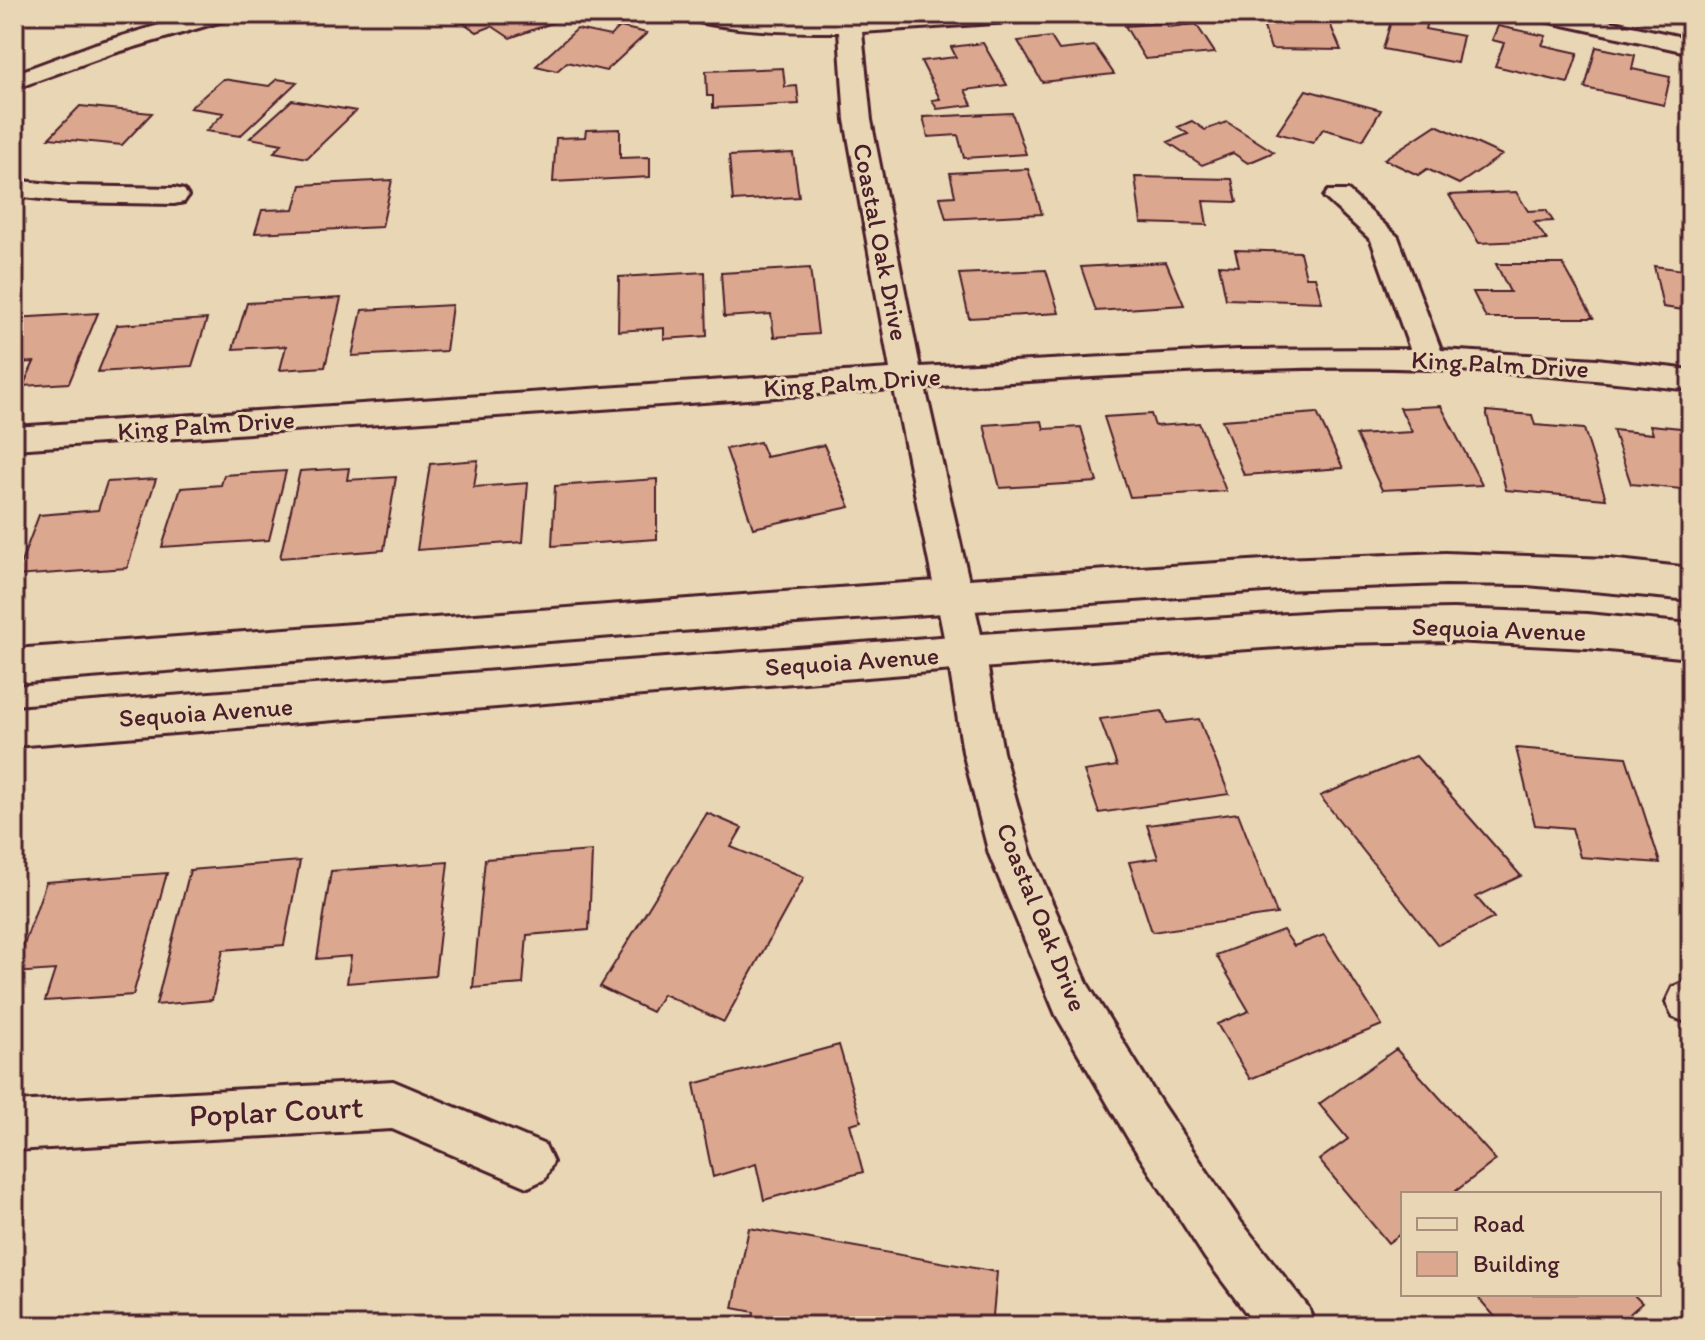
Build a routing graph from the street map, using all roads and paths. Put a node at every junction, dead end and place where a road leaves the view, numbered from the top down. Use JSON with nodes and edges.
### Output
{"nodes":[{"id":1,"x":221,"y":14,"type":"edge"},
{"id":2,"x":693,"y":14,"type":"edge"},
{"id":3,"x":1023,"y":14,"type":"edge"},
{"id":4,"x":1545,"y":14,"type":"edge"},
{"id":5,"x":850,"y":28,"type":"junction"},
{"id":6,"x":1691,"y":46,"type":"edge"},
{"id":7,"x":14,"y":82,"type":"edge"},
{"id":8,"x":14,"y":188,"type":"edge"},
{"id":9,"x":174,"y":196,"type":"dead end"},
{"id":10,"x":1338,"y":197,"type":"dead end"},
{"id":11,"x":1429,"y":359,"type":"junction"},
{"id":12,"x":907,"y":378,"type":"junction"},
{"id":13,"x":1691,"y":380,"type":"edge"},
{"id":14,"x":14,"y":438,"type":"edge"},
{"id":15,"x":1691,"y":584,"type":"edge"},
{"id":16,"x":954,"y":595,"type":"junction"},
{"id":17,"x":1691,"y":641,"type":"edge"},
{"id":18,"x":966,"y":652,"type":"junction"},
{"id":19,"x":14,"y":666,"type":"edge"},
{"id":20,"x":14,"y":727,"type":"edge"},
{"id":21,"x":14,"y":1126,"type":"edge"},
{"id":22,"x":528,"y":1162,"type":"dead end"},
{"id":23,"x":1289,"y":1326,"type":"edge"}],
"edges":[{"from":1,"to":7,"type":"street"},
{"from":2,"to":5,"type":"street"},
{"from":3,"to":5,"type":"street"},
{"from":4,"to":6,"type":"street"},
{"from":5,"to":12,"type":"street","name":"Coastal Oak Drive"},
{"from":8,"to":9,"type":"street"},
{"from":10,"to":11,"type":"street"},
{"from":11,"to":12,"type":"street","name":"King Palm Drive"},
{"from":11,"to":13,"type":"street","name":"King Palm Drive"},
{"from":12,"to":14,"type":"street","name":"King Palm Drive"},
{"from":12,"to":16,"type":"street","name":"Coastal Oak Drive"},
{"from":15,"to":16,"type":"main road"},
{"from":16,"to":18,"type":"street","name":"Coastal Oak Drive"},
{"from":16,"to":19,"type":"main road"},
{"from":17,"to":18,"type":"main road","name":"Sequoia Avenue"},
{"from":18,"to":20,"type":"main road","name":"Sequoia Avenue"},
{"from":18,"to":23,"type":"street","name":"Coastal Oak Drive"},
{"from":21,"to":22,"type":"street","name":"Poplar Court"}]}
